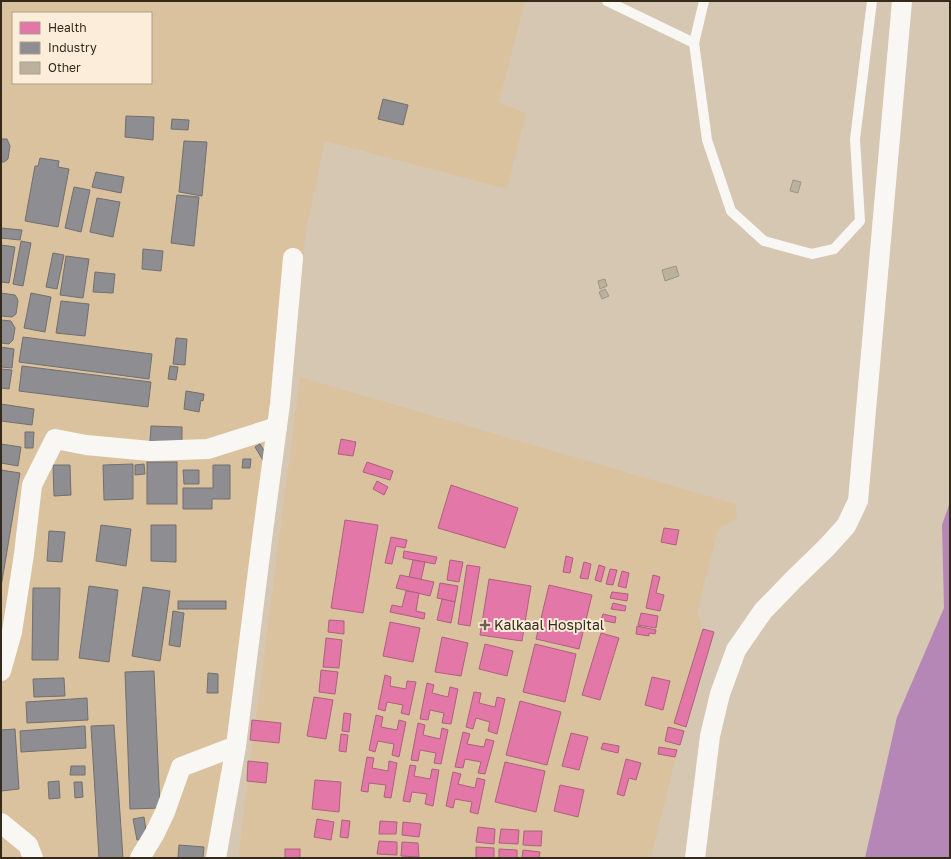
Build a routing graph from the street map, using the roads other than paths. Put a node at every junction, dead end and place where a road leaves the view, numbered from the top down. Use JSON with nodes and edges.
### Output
{"nodes":[{"id":1,"x":607,"y":1,"type":"edge"},
{"id":2,"x":704,"y":1,"type":"edge"},
{"id":3,"x":872,"y":1,"type":"edge"},
{"id":4,"x":902,"y":1,"type":"edge"},
{"id":5,"x":694,"y":43,"type":"junction"},
{"id":6,"x":293,"y":258,"type":"dead end"},
{"id":7,"x":277,"y":426,"type":"junction"},
{"id":8,"x":1,"y":671,"type":"edge"},
{"id":9,"x":236,"y":746,"type":"junction"},
{"id":10,"x":1,"y":823,"type":"edge"},
{"id":11,"x":33,"y":858,"type":"edge"},
{"id":12,"x":140,"y":858,"type":"edge"},
{"id":13,"x":216,"y":858,"type":"edge"},
{"id":14,"x":695,"y":858,"type":"edge"}],
"edges":[{"from":1,"to":5,"type":"lane"},
{"from":2,"to":5,"type":"lane"},
{"from":3,"to":5,"type":"lane"},
{"from":4,"to":14,"type":"street"},
{"from":6,"to":7,"type":"street"},
{"from":7,"to":8,"type":"street"},
{"from":7,"to":9,"type":"street"},
{"from":9,"to":12,"type":"street"},
{"from":9,"to":13,"type":"street"},
{"from":10,"to":11,"type":"street"}]}
